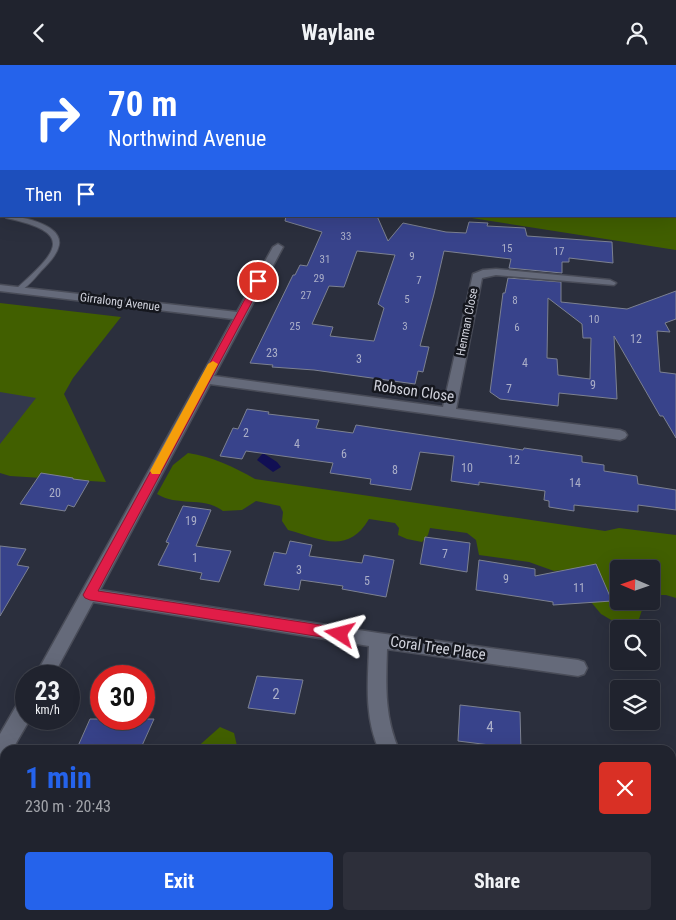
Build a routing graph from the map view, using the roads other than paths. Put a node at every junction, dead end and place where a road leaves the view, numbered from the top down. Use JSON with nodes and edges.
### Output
{"nodes":[{"id":1,"x":8,"y":217,"type":"edge"},
{"id":2,"x":1,"y":221,"type":"dead end"},
{"id":3,"x":278,"y":247,"type":"dead end"},
{"id":4,"x":610,"y":283,"type":"dead end"},
{"id":5,"x":0,"y":288,"type":"edge"},
{"id":6,"x":18,"y":290,"type":"junction"},
{"id":7,"x":239,"y":315,"type":"junction"},
{"id":8,"x":205,"y":379,"type":"junction"},
{"id":9,"x":450,"y":412,"type":"junction"},
{"id":10,"x":620,"y":435,"type":"dead end"},
{"id":11,"x":90,"y":595,"type":"junction"},
{"id":12,"x":378,"y":640,"type":"junction"},
{"id":13,"x":50,"y":665,"type":"edge"},
{"id":14,"x":578,"y":668,"type":"dead end"},
{"id":15,"x":15,"y":726,"type":"edge"},
{"id":16,"x":5,"y":745,"type":"edge"},
{"id":17,"x":386,"y":745,"type":"edge"}],
"edges":[{"from":1,"to":2,"type":"lane"},
{"from":1,"to":6,"type":"lane"},
{"from":3,"to":7,"type":"street"},
{"from":4,"to":9,"type":"street","name":"Henman Close"},
{"from":5,"to":6,"type":"street","name":"Girralong Avenue"},
{"from":6,"to":7,"type":"street","name":"Girralong Avenue"},
{"from":7,"to":8,"type":"street"},
{"from":8,"to":9,"type":"street","name":"Robson Close"},
{"from":8,"to":11,"type":"street"},
{"from":9,"to":10,"type":"street","name":"Robson Close"},
{"from":11,"to":12,"type":"street","name":"Coral Tree Place"},
{"from":11,"to":13,"type":"street"},
{"from":12,"to":14,"type":"street","name":"Coral Tree Place"},
{"from":12,"to":17,"type":"street"},
{"from":15,"to":16,"type":"street"}]}
